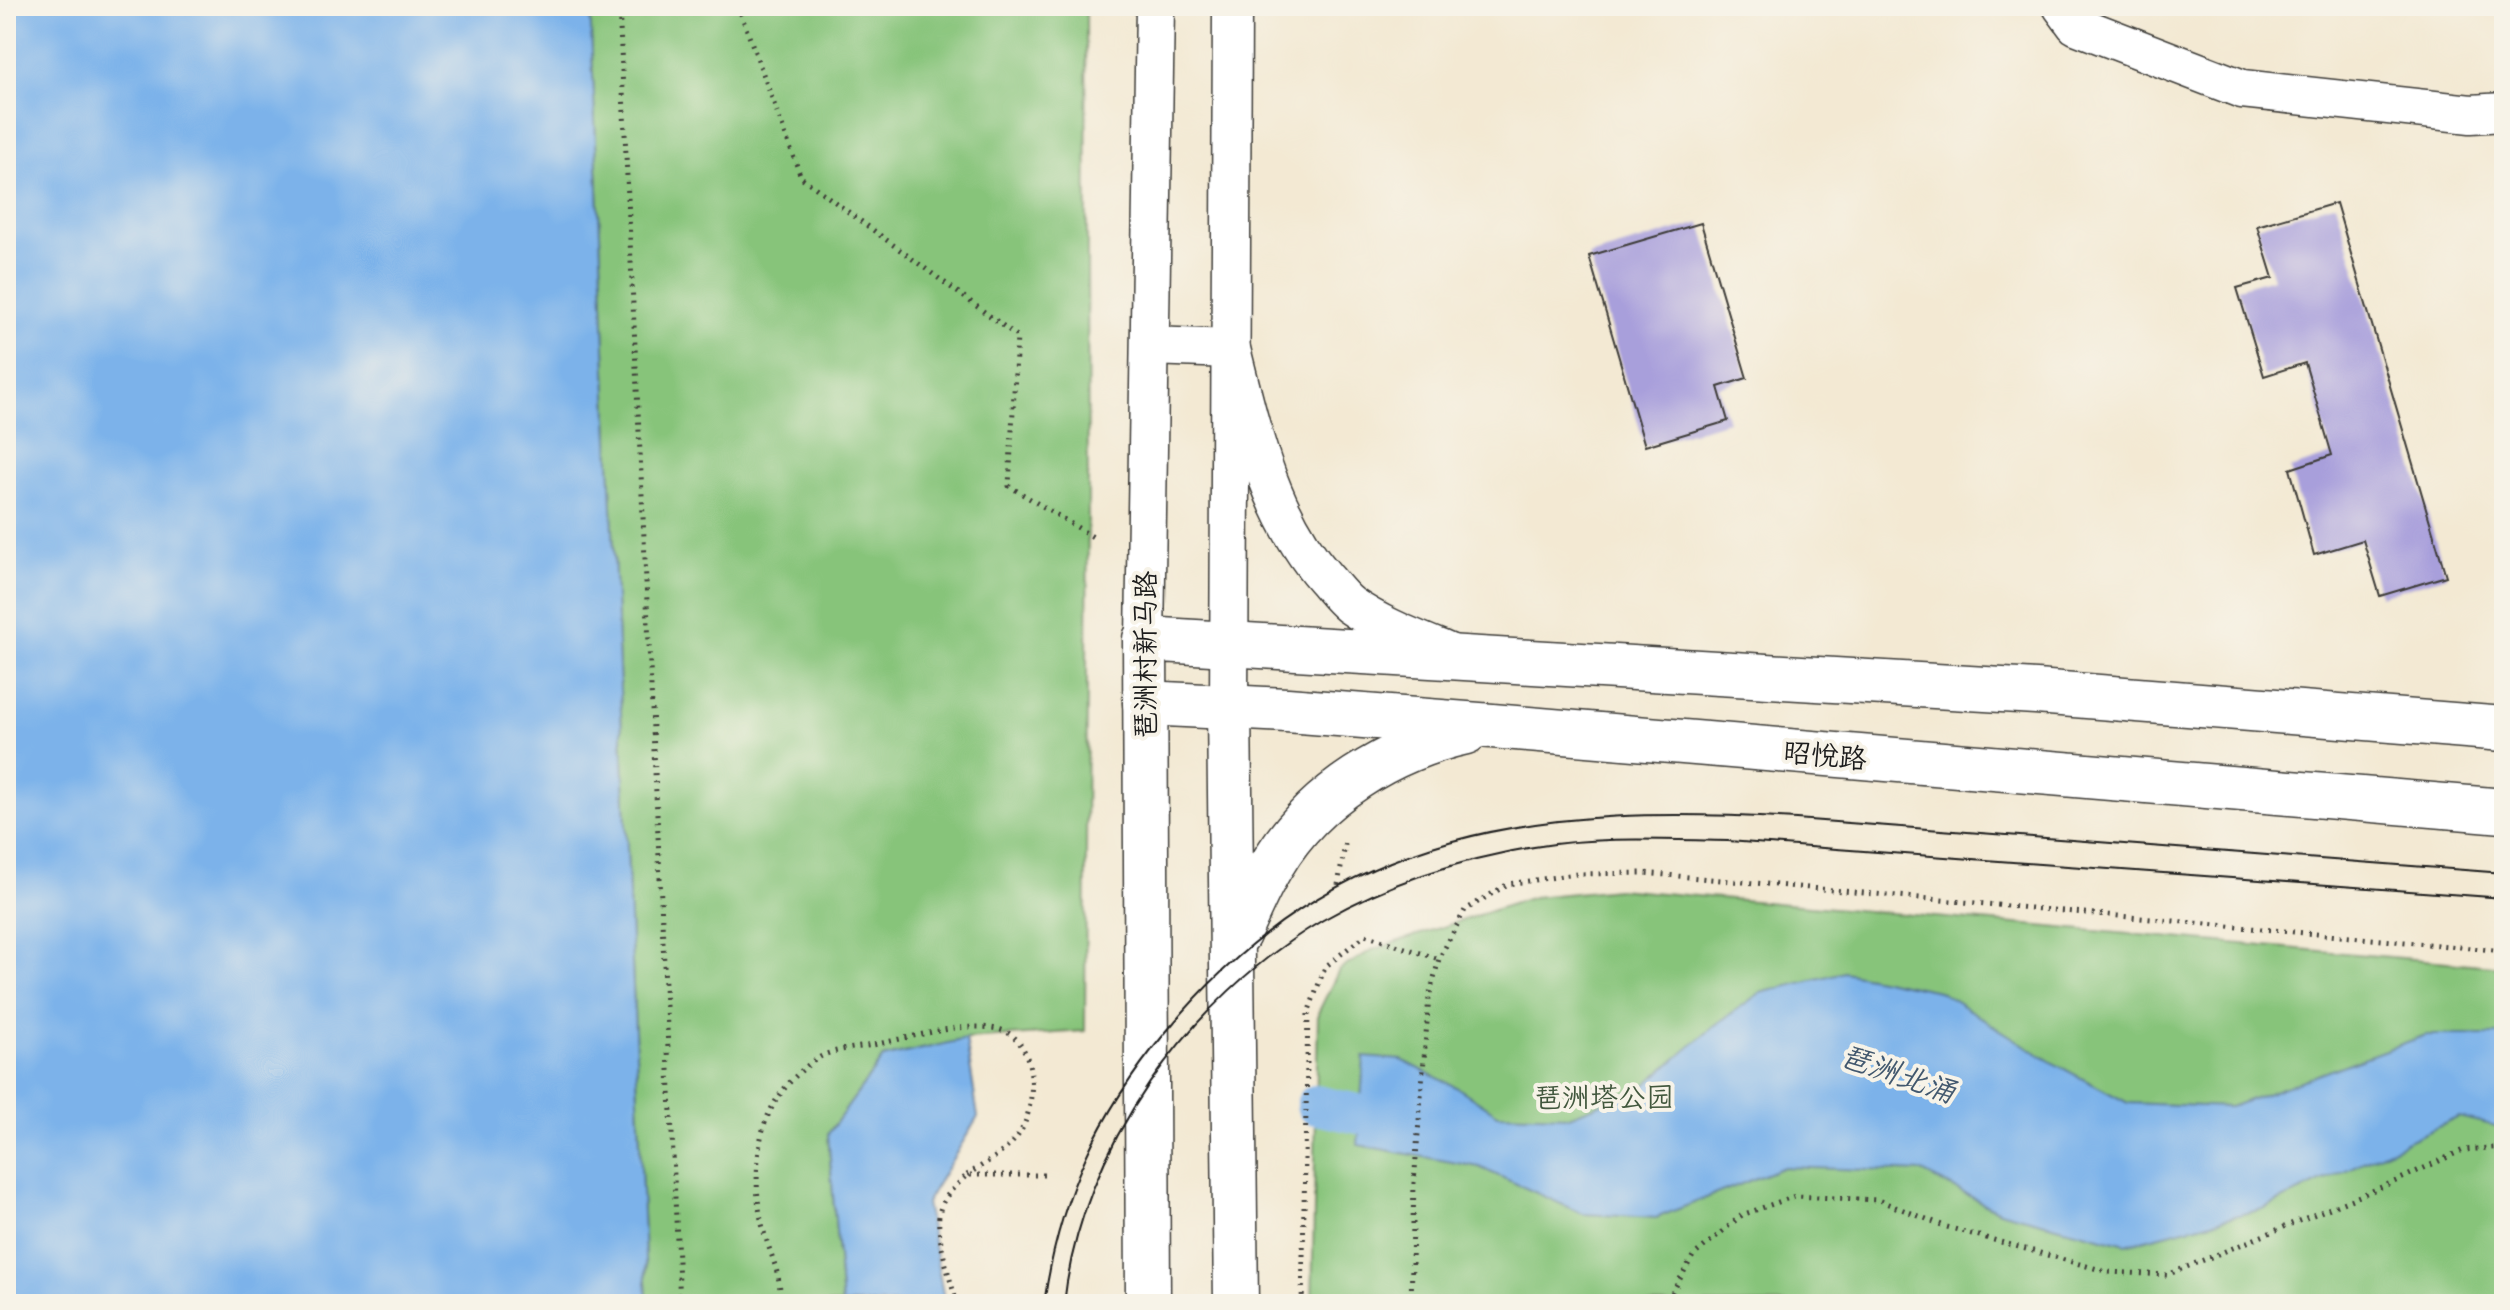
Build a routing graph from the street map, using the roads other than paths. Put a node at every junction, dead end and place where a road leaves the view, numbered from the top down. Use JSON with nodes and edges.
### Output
{"nodes":[{"id":1,"x":1155,"y":6,"type":"edge"},
{"id":2,"x":1232,"y":6,"type":"edge"},
{"id":3,"x":2062,"y":6,"type":"edge"},
{"id":4,"x":2504,"y":112,"type":"edge"},
{"id":5,"x":1151,"y":346,"type":"junction"},
{"id":6,"x":1231,"y":349,"type":"junction"},
{"id":7,"x":1145,"y":639,"type":"junction"},
{"id":8,"x":1228,"y":644,"type":"junction"},
{"id":9,"x":1459,"y":658,"type":"junction"},
{"id":10,"x":1145,"y":703,"type":"junction"},
{"id":11,"x":1229,"y":707,"type":"junction"},
{"id":12,"x":1492,"y":726,"type":"junction"},
{"id":13,"x":2504,"y":729,"type":"edge"},
{"id":14,"x":2504,"y":811,"type":"edge"},
{"id":15,"x":1234,"y":944,"type":"junction"},
{"id":16,"x":1148,"y":1304,"type":"edge"},
{"id":17,"x":1236,"y":1304,"type":"edge"}],
"edges":[{"from":1,"to":5,"type":"street","name":"琶洲村新马路"},
{"from":2,"to":6,"type":"street"},
{"from":3,"to":4,"type":"street"},
{"from":5,"to":6,"type":"street"},
{"from":5,"to":7,"type":"street","name":"琶洲村新马路"},
{"from":6,"to":8,"type":"street"},
{"from":6,"to":9,"type":"street"},
{"from":7,"to":8,"type":"main road"},
{"from":7,"to":10,"type":"main road","name":"琶洲村新马路"},
{"from":8,"to":9,"type":"main road"},
{"from":8,"to":11,"type":"street"},
{"from":9,"to":13,"type":"main road"},
{"from":10,"to":11,"type":"main road","name":"昭悦路"},
{"from":10,"to":16,"type":"main road","name":"琶洲村新马路"},
{"from":11,"to":12,"type":"main road","name":"昭悦路"},
{"from":11,"to":15,"type":"main road"},
{"from":12,"to":14,"type":"main road","name":"昭悦路"},
{"from":12,"to":15,"type":"main road"},
{"from":15,"to":17,"type":"main road"}]}
